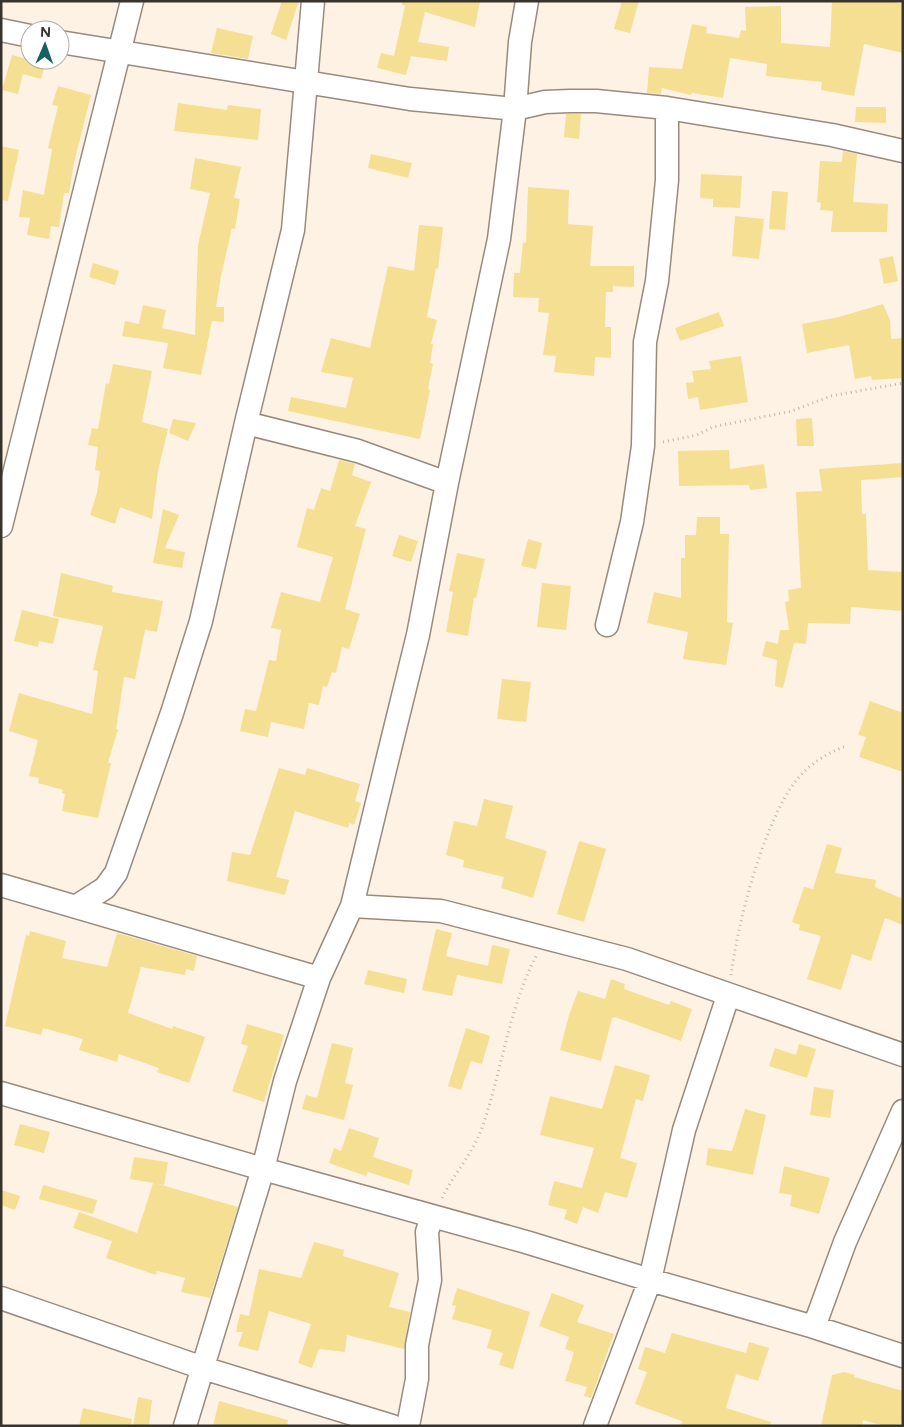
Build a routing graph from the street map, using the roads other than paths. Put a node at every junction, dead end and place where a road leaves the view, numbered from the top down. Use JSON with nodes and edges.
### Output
{"nodes":[{"id":1,"x":132,"y":1,"type":"edge"},
{"id":2,"x":313,"y":1,"type":"edge"},
{"id":3,"x":527,"y":1,"type":"edge"},
{"id":4,"x":1,"y":30,"type":"edge"},
{"id":5,"x":20,"y":34,"type":"edge"},
{"id":6,"x":70,"y":44,"type":"edge"},
{"id":7,"x":118,"y":52,"type":"junction"},
{"id":8,"x":305,"y":84,"type":"junction"},
{"id":9,"x":667,"y":108,"type":"junction"},
{"id":10,"x":515,"y":109,"type":"junction"},
{"id":11,"x":903,"y":151,"type":"edge"},
{"id":12,"x":246,"y":423,"type":"junction"},
{"id":13,"x":447,"y":483,"type":"junction"},
{"id":14,"x":1,"y":526,"type":"edge"},
{"id":15,"x":607,"y":625,"type":"dead end"},
{"id":16,"x":1,"y":884,"type":"edge"},
{"id":17,"x":77,"y":906,"type":"junction"},
{"id":18,"x":352,"y":906,"type":"junction"},
{"id":19,"x":319,"y":978,"type":"junction"},
{"id":20,"x":728,"y":996,"type":"junction"},
{"id":21,"x":903,"y":1055,"type":"edge"},
{"id":22,"x":1,"y":1093,"type":"edge"},
{"id":23,"x":903,"y":1111,"type":"edge"},
{"id":24,"x":263,"y":1169,"type":"junction"},
{"id":25,"x":432,"y":1216,"type":"junction"},
{"id":26,"x":650,"y":1280,"type":"junction"},
{"id":27,"x":1,"y":1298,"type":"edge"},
{"id":28,"x":814,"y":1327,"type":"junction"},
{"id":29,"x":903,"y":1356,"type":"edge"},
{"id":30,"x":203,"y":1368,"type":"junction"},
{"id":31,"x":185,"y":1426,"type":"edge"},
{"id":32,"x":392,"y":1426,"type":"edge"},
{"id":33,"x":408,"y":1426,"type":"edge"},
{"id":34,"x":595,"y":1426,"type":"edge"}],
"edges":[{"from":1,"to":7,"type":"street"},
{"from":2,"to":8,"type":"street"},
{"from":3,"to":10,"type":"street"},
{"from":4,"to":5,"type":"street"},
{"from":6,"to":7,"type":"street"},
{"from":7,"to":8,"type":"street"},
{"from":7,"to":14,"type":"street"},
{"from":8,"to":10,"type":"street"},
{"from":8,"to":12,"type":"street"},
{"from":9,"to":10,"type":"street"},
{"from":9,"to":11,"type":"street"},
{"from":9,"to":15,"type":"street"},
{"from":10,"to":13,"type":"street"},
{"from":12,"to":13,"type":"street"},
{"from":12,"to":17,"type":"street"},
{"from":13,"to":18,"type":"street"},
{"from":16,"to":17,"type":"street"},
{"from":17,"to":19,"type":"street"},
{"from":18,"to":19,"type":"street"},
{"from":18,"to":20,"type":"street"},
{"from":19,"to":24,"type":"street"},
{"from":20,"to":21,"type":"street"},
{"from":20,"to":26,"type":"street"},
{"from":22,"to":24,"type":"street"},
{"from":23,"to":28,"type":"street"},
{"from":24,"to":25,"type":"street"},
{"from":24,"to":30,"type":"street"},
{"from":25,"to":26,"type":"street"},
{"from":25,"to":33,"type":"street"},
{"from":26,"to":28,"type":"street"},
{"from":26,"to":34,"type":"street"},
{"from":27,"to":30,"type":"street"},
{"from":28,"to":29,"type":"street"},
{"from":30,"to":31,"type":"street"},
{"from":30,"to":32,"type":"street"}]}
